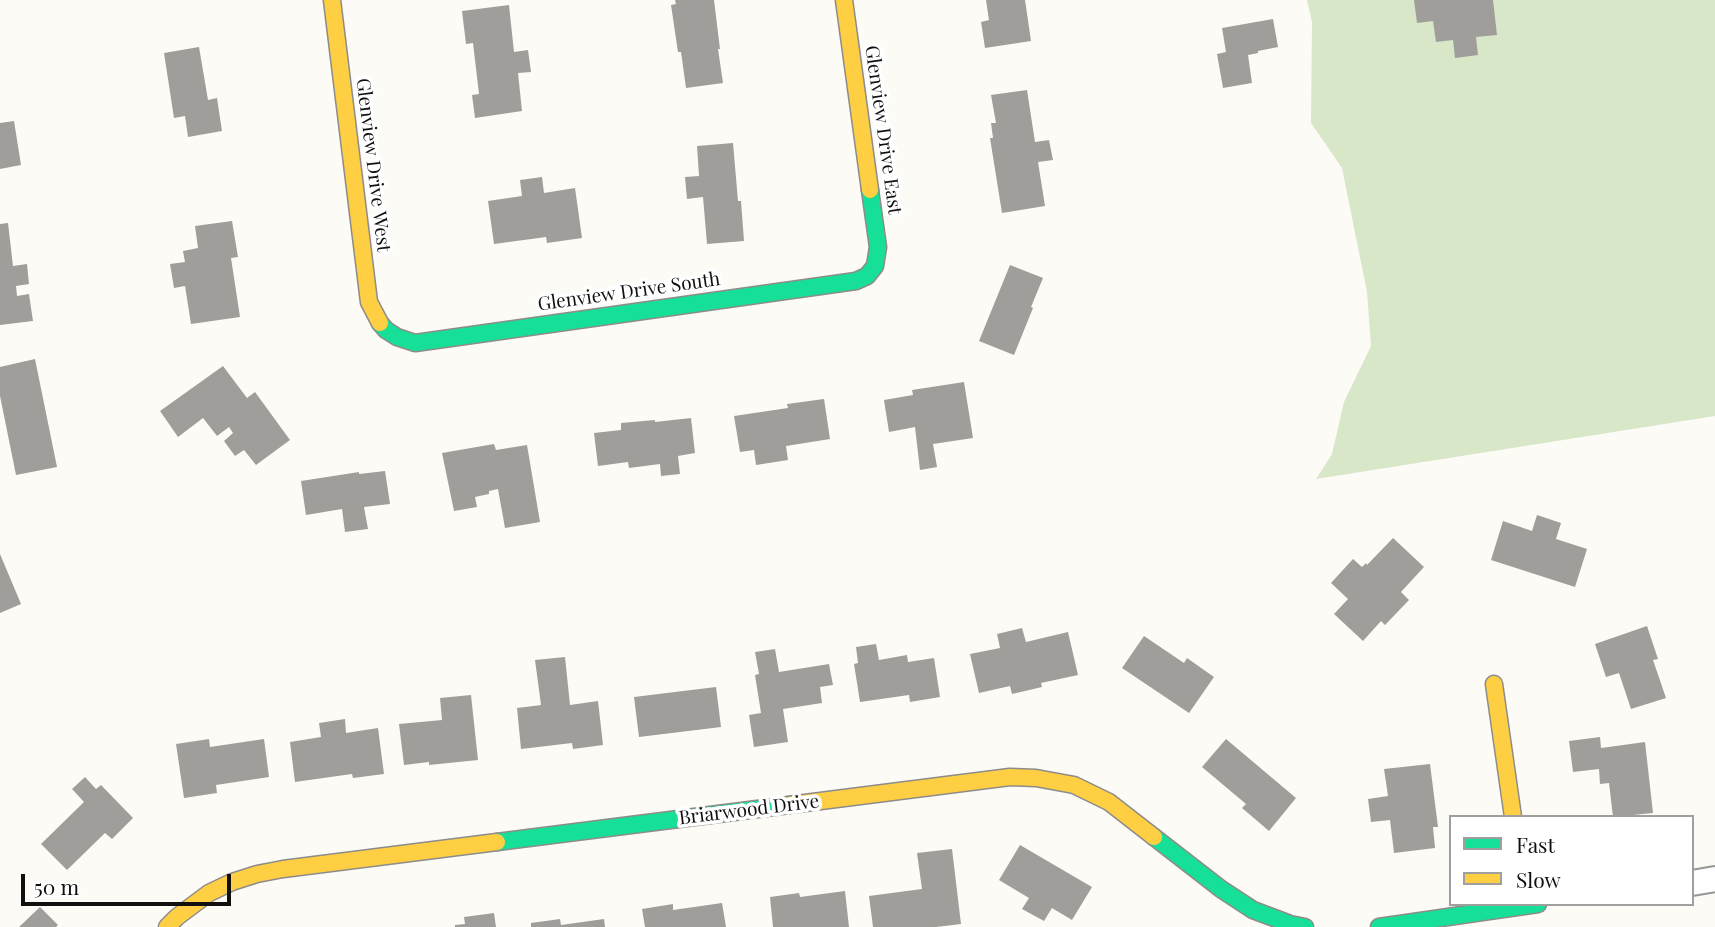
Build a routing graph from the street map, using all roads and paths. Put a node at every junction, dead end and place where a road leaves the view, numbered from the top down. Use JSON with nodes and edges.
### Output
{"nodes":[{"id":1,"x":332,"y":0,"type":"edge"},
{"id":2,"x":844,"y":0,"type":"edge"},
{"id":3,"x":875,"y":266,"type":"joint"},
{"id":4,"x":386,"y":330,"type":"joint"},
{"id":5,"x":1494,"y":684,"type":"dead end"},
{"id":6,"x":1513,"y":815,"type":"edge"},
{"id":7,"x":1715,"y":879,"type":"edge"},
{"id":8,"x":1694,"y":883,"type":"edge"},
{"id":9,"x":1523,"y":906,"type":"edge"},
{"id":10,"x":167,"y":927,"type":"edge"},
{"id":11,"x":1305,"y":927,"type":"edge"},
{"id":12,"x":1380,"y":927,"type":"edge"}],
"edges":[{"from":1,"to":4,"type":"street","name":"Glenview Drive West"},
{"from":2,"to":3,"type":"street","name":"Glenview Drive East"},
{"from":3,"to":4,"type":"street","name":"Glenview Drive South"},
{"from":5,"to":6,"type":"street"},
{"from":7,"to":8,"type":"street"},
{"from":9,"to":12,"type":"street"},
{"from":10,"to":11,"type":"street","name":"Briarwood Drive"}]}
